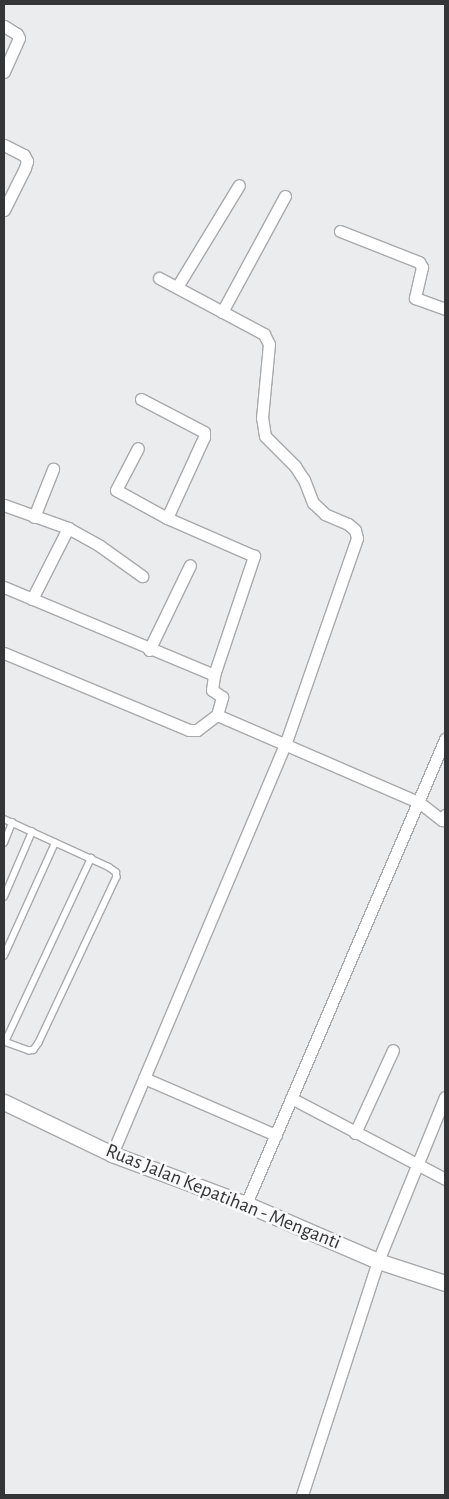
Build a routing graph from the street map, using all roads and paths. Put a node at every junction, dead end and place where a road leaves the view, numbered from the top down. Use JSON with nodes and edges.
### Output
{"nodes":[{"id":1,"x":4,"y":26,"type":"edge"},
{"id":2,"x":4,"y":72,"type":"edge"},
{"id":3,"x":4,"y":146,"type":"edge"},
{"id":4,"x":238,"y":185,"type":"dead end"},
{"id":5,"x":284,"y":196,"type":"dead end"},
{"id":6,"x":4,"y":210,"type":"edge"},
{"id":7,"x":340,"y":231,"type":"dead end"},
{"id":8,"x":159,"y":278,"type":"dead end"},
{"id":9,"x":177,"y":287,"type":"junction"},
{"id":10,"x":445,"y":310,"type":"edge"},
{"id":11,"x":222,"y":312,"type":"junction"},
{"id":12,"x":141,"y":399,"type":"dead end"},
{"id":13,"x":138,"y":448,"type":"dead end"},
{"id":14,"x":53,"y":469,"type":"dead end"},
{"id":15,"x":4,"y":505,"type":"edge"},
{"id":16,"x":34,"y":517,"type":"junction"},
{"id":17,"x":167,"y":518,"type":"junction"},
{"id":18,"x":68,"y":528,"type":"junction"},
{"id":19,"x":190,"y":566,"type":"dead end"},
{"id":20,"x":142,"y":576,"type":"dead end"},
{"id":21,"x":4,"y":587,"type":"edge"},
{"id":22,"x":32,"y":599,"type":"junction"},
{"id":23,"x":149,"y":650,"type":"junction"},
{"id":24,"x":4,"y":653,"type":"edge"},
{"id":25,"x":214,"y":675,"type":"junction"},
{"id":26,"x":217,"y":715,"type":"junction"},
{"id":27,"x":445,"y":739,"type":"edge"},
{"id":28,"x":285,"y":745,"type":"junction"},
{"id":29,"x":420,"y":803,"type":"junction"},
{"id":30,"x":444,"y":819,"type":"edge"},
{"id":31,"x":4,"y":820,"type":"edge"},
{"id":32,"x":12,"y":823,"type":"junction"},
{"id":33,"x":32,"y":832,"type":"junction"},
{"id":34,"x":55,"y":842,"type":"junction"},
{"id":35,"x":4,"y":843,"type":"edge"},
{"id":36,"x":91,"y":858,"type":"junction"},
{"id":37,"x":4,"y":897,"type":"edge"},
{"id":38,"x":4,"y":956,"type":"edge"},
{"id":39,"x":4,"y":1042,"type":"edge"},
{"id":40,"x":393,"y":1050,"type":"dead end"},
{"id":41,"x":144,"y":1078,"type":"junction"},
{"id":42,"x":445,"y":1097,"type":"edge"},
{"id":43,"x":291,"y":1098,"type":"junction"},
{"id":44,"x":4,"y":1102,"type":"edge"},
{"id":45,"x":356,"y":1133,"type":"junction"},
{"id":46,"x":276,"y":1135,"type":"junction"},
{"id":47,"x":112,"y":1154,"type":"junction"},
{"id":48,"x":418,"y":1165,"type":"junction"},
{"id":49,"x":445,"y":1179,"type":"edge"},
{"id":50,"x":246,"y":1204,"type":"junction"},
{"id":51,"x":378,"y":1261,"type":"junction"},
{"id":52,"x":445,"y":1284,"type":"edge"},
{"id":53,"x":302,"y":1495,"type":"edge"}],
"edges":[{"from":1,"to":2,"type":"street"},
{"from":3,"to":6,"type":"street"},
{"from":4,"to":9,"type":"street"},
{"from":5,"to":11,"type":"street"},
{"from":7,"to":10,"type":"street"},
{"from":8,"to":9,"type":"street"},
{"from":9,"to":11,"type":"street"},
{"from":11,"to":28,"type":"street"},
{"from":12,"to":17,"type":"street"},
{"from":13,"to":17,"type":"street"},
{"from":14,"to":16,"type":"street"},
{"from":15,"to":16,"type":"street"},
{"from":16,"to":18,"type":"street"},
{"from":17,"to":25,"type":"street"},
{"from":18,"to":20,"type":"street"},
{"from":18,"to":22,"type":"street"},
{"from":19,"to":23,"type":"street"},
{"from":21,"to":22,"type":"street"},
{"from":22,"to":23,"type":"street"},
{"from":23,"to":25,"type":"street"},
{"from":24,"to":26,"type":"street"},
{"from":25,"to":26,"type":"street"},
{"from":26,"to":28,"type":"street"},
{"from":27,"to":29,"type":"street"},
{"from":28,"to":29,"type":"street"},
{"from":28,"to":41,"type":"street"},
{"from":29,"to":30,"type":"street"},
{"from":29,"to":43,"type":"street"},
{"from":31,"to":32,"type":"lane"},
{"from":32,"to":33,"type":"lane"},
{"from":32,"to":35,"type":"lane"},
{"from":33,"to":34,"type":"lane"},
{"from":33,"to":37,"type":"lane"},
{"from":34,"to":36,"type":"lane"},
{"from":34,"to":38,"type":"lane"},
{"from":36,"to":39,"type":"lane"},
{"from":36,"to":39,"type":"lane"},
{"from":40,"to":45,"type":"street"},
{"from":41,"to":46,"type":"street"},
{"from":41,"to":47,"type":"street"},
{"from":42,"to":48,"type":"street"},
{"from":43,"to":45,"type":"street"},
{"from":43,"to":46,"type":"street"},
{"from":44,"to":47,"type":"main road","name":"Ruas Jalan Kepatihan - Menganti"},
{"from":45,"to":48,"type":"street"},
{"from":46,"to":50,"type":"street"},
{"from":47,"to":50,"type":"main road","name":"Ruas Jalan Kepatihan - Menganti"},
{"from":48,"to":49,"type":"street"},
{"from":48,"to":51,"type":"street"},
{"from":50,"to":51,"type":"main road","name":"Ruas Jalan Kepatihan - Menganti"},
{"from":51,"to":52,"type":"main road","name":"Ruas Jalan Kepatihan - Menganti"},
{"from":51,"to":53,"type":"street"}]}
